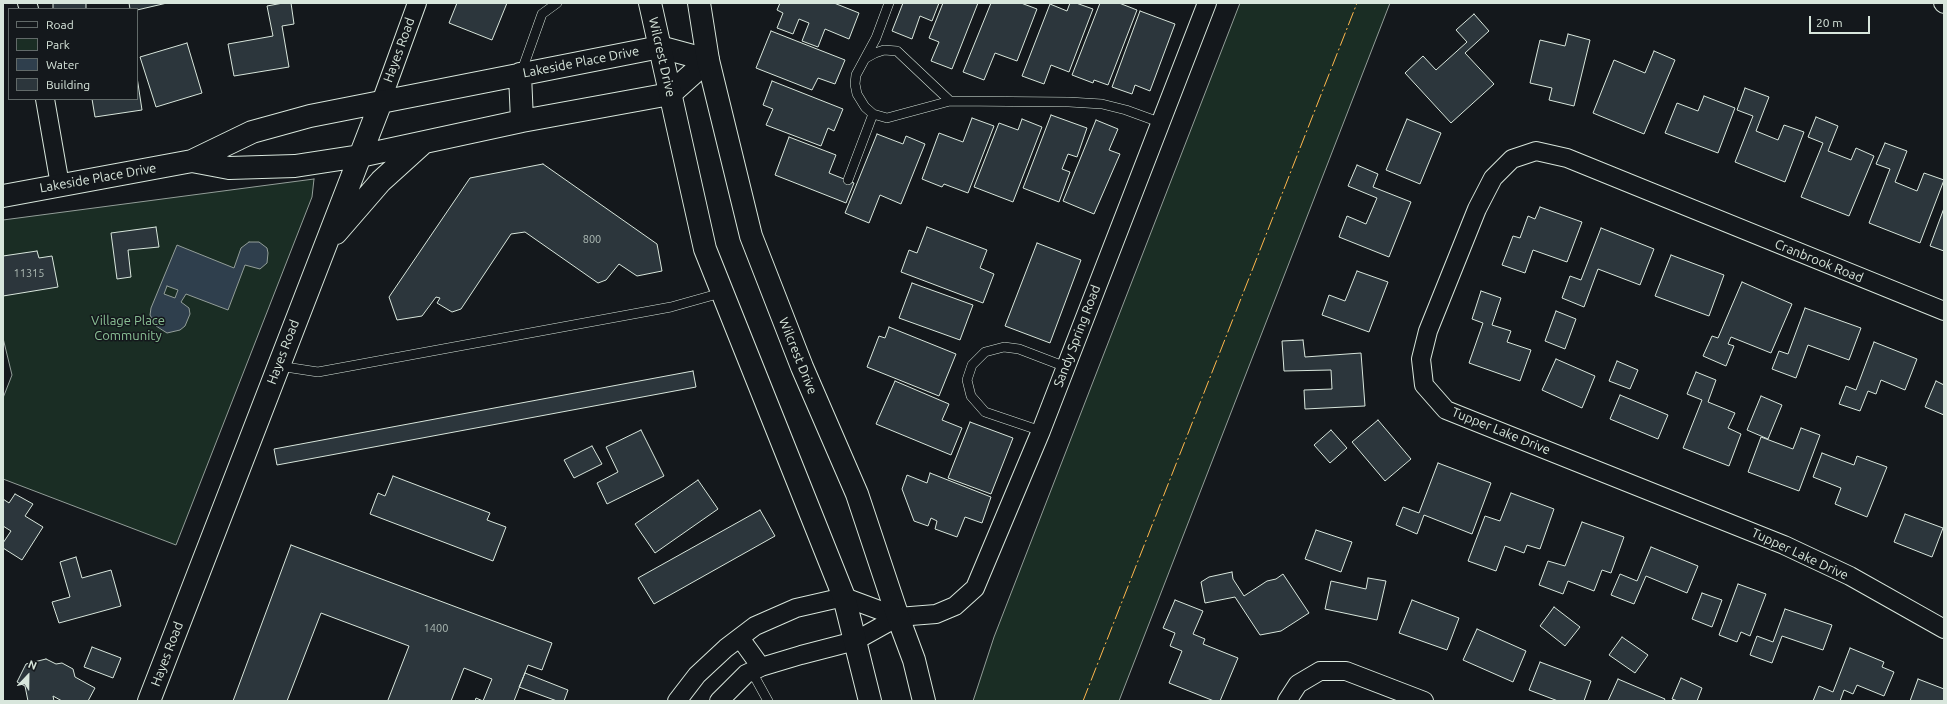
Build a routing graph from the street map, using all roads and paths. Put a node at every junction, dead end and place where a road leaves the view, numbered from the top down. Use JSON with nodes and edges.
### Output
{"nodes":[{"id":1,"x":417,"y":3,"type":"edge"},
{"id":2,"x":557,"y":3,"type":"edge"},
{"id":3,"x":650,"y":3,"type":"edge"},
{"id":4,"x":699,"y":3,"type":"edge"},
{"id":5,"x":889,"y":3,"type":"edge"},
{"id":6,"x":1207,"y":3,"type":"edge"},
{"id":7,"x":660,"y":47,"type":"junction"},
{"id":8,"x":865,"y":59,"type":"junction"},
{"id":9,"x":708,"y":60,"type":"junction"},
{"id":10,"x":520,"y":74,"type":"junction"},
{"id":11,"x":670,"y":94,"type":"junction"},
{"id":12,"x":45,"y":100,"type":"edge"},
{"id":13,"x":950,"y":101,"type":"junction"},
{"id":14,"x":381,"y":102,"type":"junction"},
{"id":15,"x":873,"y":114,"type":"junction"},
{"id":16,"x":522,"y":122,"type":"junction"},
{"id":17,"x":1159,"y":122,"type":"junction"},
{"id":18,"x":423,"y":142,"type":"junction"},
{"id":19,"x":360,"y":156,"type":"junction"},
{"id":20,"x":192,"y":161,"type":"junction"},
{"id":21,"x":848,"y":180,"type":"dead end"},
{"id":22,"x":60,"y":185,"type":"junction"},
{"id":23,"x":3,"y":196,"type":"edge"},
{"id":24,"x":1694,"y":210,"type":"joint"},
{"id":25,"x":324,"y":248,"type":"junction"},
{"id":26,"x":721,"y":293,"type":"junction"},
{"id":27,"x":1944,"y":311,"type":"edge"},
{"id":28,"x":278,"y":366,"type":"junction"},
{"id":29,"x":1066,"y":367,"type":"junction"},
{"id":30,"x":1041,"y":431,"type":"junction"},
{"id":31,"x":844,"y":597,"type":"junction"},
{"id":32,"x":898,"y":617,"type":"junction"},
{"id":33,"x":1944,"y":629,"type":"edge"},
{"id":34,"x":740,"y":638,"type":"junction"},
{"id":35,"x":855,"y":641,"type":"junction"},
{"id":36,"x":756,"y":669,"type":"junction"},
{"id":37,"x":149,"y":701,"type":"edge"},
{"id":38,"x":677,"y":701,"type":"edge"},
{"id":39,"x":718,"y":701,"type":"edge"},
{"id":40,"x":768,"y":701,"type":"edge"},
{"id":41,"x":870,"y":701,"type":"edge"},
{"id":42,"x":924,"y":701,"type":"edge"},
{"id":43,"x":1287,"y":701,"type":"edge"},
{"id":44,"x":1424,"y":701,"type":"edge"}],
"edges":[{"from":1,"to":14,"type":"street","name":"Hayes Road"},
{"from":2,"to":10,"type":"lane"},
{"from":3,"to":7,"type":"street","name":"Wilcrest Drive"},
{"from":4,"to":9,"type":"street","name":"Wilcrest Drive"},
{"from":5,"to":8,"type":"lane"},
{"from":6,"to":17,"type":"street","name":"Sandy Spring Road"},
{"from":7,"to":9,"type":"street","name":"Lakeside Place Drive"},
{"from":7,"to":10,"type":"street","name":"Lakeside Place Drive"},
{"from":7,"to":11,"type":"street","name":"Wilcrest Drive"},
{"from":8,"to":13,"type":"lane"},
{"from":8,"to":15,"type":"lane"},
{"from":9,"to":11,"type":"street"},
{"from":9,"to":32,"type":"street","name":"Wilcrest Drive"},
{"from":10,"to":14,"type":"street","name":"Lakeside Place Drive"},
{"from":10,"to":16,"type":"street"},
{"from":11,"to":16,"type":"street","name":"Lakeside Place Drive"},
{"from":11,"to":26,"type":"street","name":"Wilcrest Drive"},
{"from":12,"to":22,"type":"street"},
{"from":13,"to":15,"type":"lane"},
{"from":13,"to":17,"type":"lane"},
{"from":14,"to":19,"type":"street","name":"Hayes Road"},
{"from":14,"to":20,"type":"street","name":"Lakeside Place Drive"},
{"from":15,"to":21,"type":"lane"},
{"from":16,"to":18,"type":"street","name":"Lakeside Place Drive"},
{"from":17,"to":29,"type":"street","name":"Sandy Spring Road"},
{"from":18,"to":19,"type":"street","name":"Lakeside Place Drive"},
{"from":18,"to":25,"type":"street"},
{"from":19,"to":20,"type":"street","name":"Lakeside Place Drive"},
{"from":19,"to":25,"type":"street","name":"Hayes Road"},
{"from":20,"to":22,"type":"street","name":"Lakeside Place Drive"},
{"from":22,"to":23,"type":"street","name":"Lakeside Place Drive"},
{"from":24,"to":27,"type":"street","name":"Cranbrook Road"},
{"from":24,"to":33,"type":"street","name":"Tupper Lake Drive"},
{"from":25,"to":28,"type":"street","name":"Hayes Road"},
{"from":26,"to":28,"type":"lane"},
{"from":26,"to":31,"type":"street","name":"Wilcrest Drive"},
{"from":28,"to":37,"type":"street","name":"Hayes Road"},
{"from":29,"to":30,"type":"street","name":"Sandy Spring Road"},
{"from":29,"to":30,"type":"lane"},
{"from":30,"to":32,"type":"street","name":"Sandy Spring Road"},
{"from":31,"to":32,"type":"street","name":"Sandy Spring Road"},
{"from":31,"to":34,"type":"street"},
{"from":31,"to":35,"type":"street","name":"Wilcrest Drive"},
{"from":32,"to":35,"type":"street","name":"Sandy Spring Road"},
{"from":32,"to":42,"type":"street","name":"Wilcrest Drive"},
{"from":34,"to":36,"type":"street"},
{"from":34,"to":38,"type":"street"},
{"from":35,"to":36,"type":"street","name":"Sandy Spring Road"},
{"from":35,"to":41,"type":"street","name":"Wilcrest Drive"},
{"from":36,"to":39,"type":"street","name":"Sandy Spring Road"},
{"from":36,"to":40,"type":"lane"},
{"from":43,"to":44,"type":"street"}]}
